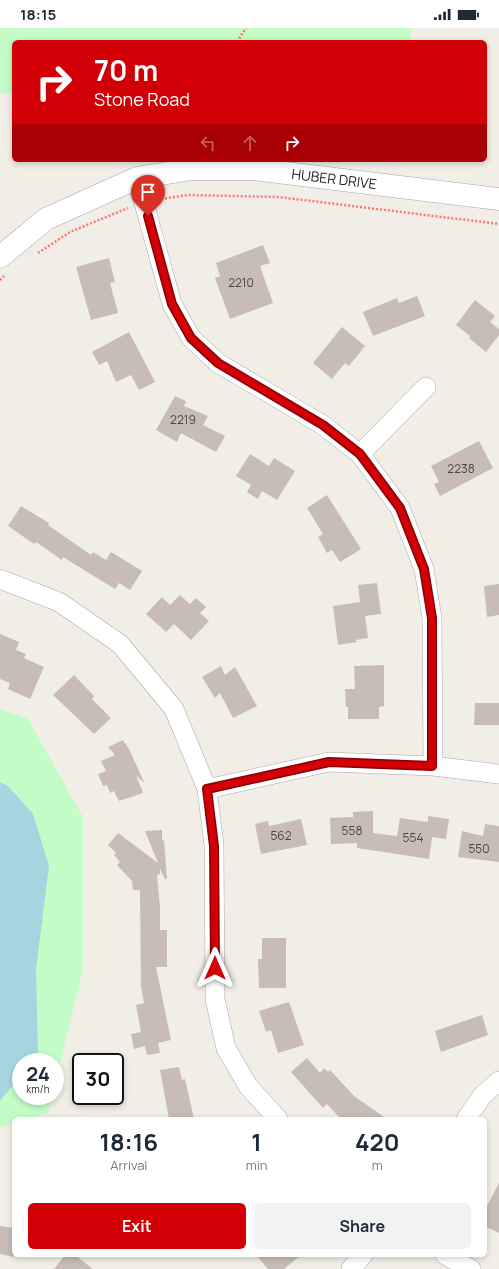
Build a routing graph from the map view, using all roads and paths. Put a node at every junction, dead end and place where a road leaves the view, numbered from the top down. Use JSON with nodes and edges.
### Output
{"nodes":[{"id":1,"x":246,"y":28,"type":"edge"},
{"id":2,"x":238,"y":40,"type":"edge"},
{"id":3,"x":137,"y":178,"type":"junction"},
{"id":4,"x":499,"y":199,"type":"edge"},
{"id":5,"x":144,"y":202,"type":"junction"},
{"id":6,"x":499,"y":224,"type":"edge"},
{"id":7,"x":32,"y":257,"type":"dead end"},
{"id":8,"x":4,"y":265,"type":"edge"},
{"id":9,"x":0,"y":280,"type":"edge"},
{"id":10,"x":426,"y":387,"type":"dead end"},
{"id":11,"x":360,"y":454,"type":"junction"},
{"id":12,"x":0,"y":579,"type":"edge"},
{"id":13,"x":432,"y":766,"type":"junction"},
{"id":14,"x":499,"y":774,"type":"edge"},
{"id":15,"x":207,"y":789,"type":"junction"},
{"id":16,"x":499,"y":1081,"type":"edge"},
{"id":17,"x":276,"y":1117,"type":"edge"},
{"id":18,"x":467,"y":1117,"type":"edge"},
{"id":19,"x":361,"y":1257,"type":"edge"},
{"id":20,"x":449,"y":1257,"type":"edge"},
{"id":21,"x":351,"y":1269,"type":"edge"},
{"id":22,"x":471,"y":1269,"type":"edge"}],
"edges":[{"from":1,"to":2,"type":"path"},
{"from":3,"to":4,"type":"street","name":"HUBER DRIVE"},
{"from":3,"to":5,"type":"street"},
{"from":3,"to":8,"type":"street","name":"HUBER DRIVE"},
{"from":5,"to":6,"type":"path"},
{"from":5,"to":7,"type":"path"},
{"from":5,"to":11,"type":"street"},
{"from":8,"to":9,"type":"path"},
{"from":10,"to":11,"type":"street"},
{"from":11,"to":13,"type":"street"},
{"from":12,"to":15,"type":"street"},
{"from":13,"to":14,"type":"street"},
{"from":13,"to":15,"type":"street"},
{"from":15,"to":17,"type":"street"},
{"from":16,"to":18,"type":"street"},
{"from":19,"to":21,"type":"street"},
{"from":20,"to":22,"type":"street"}]}
